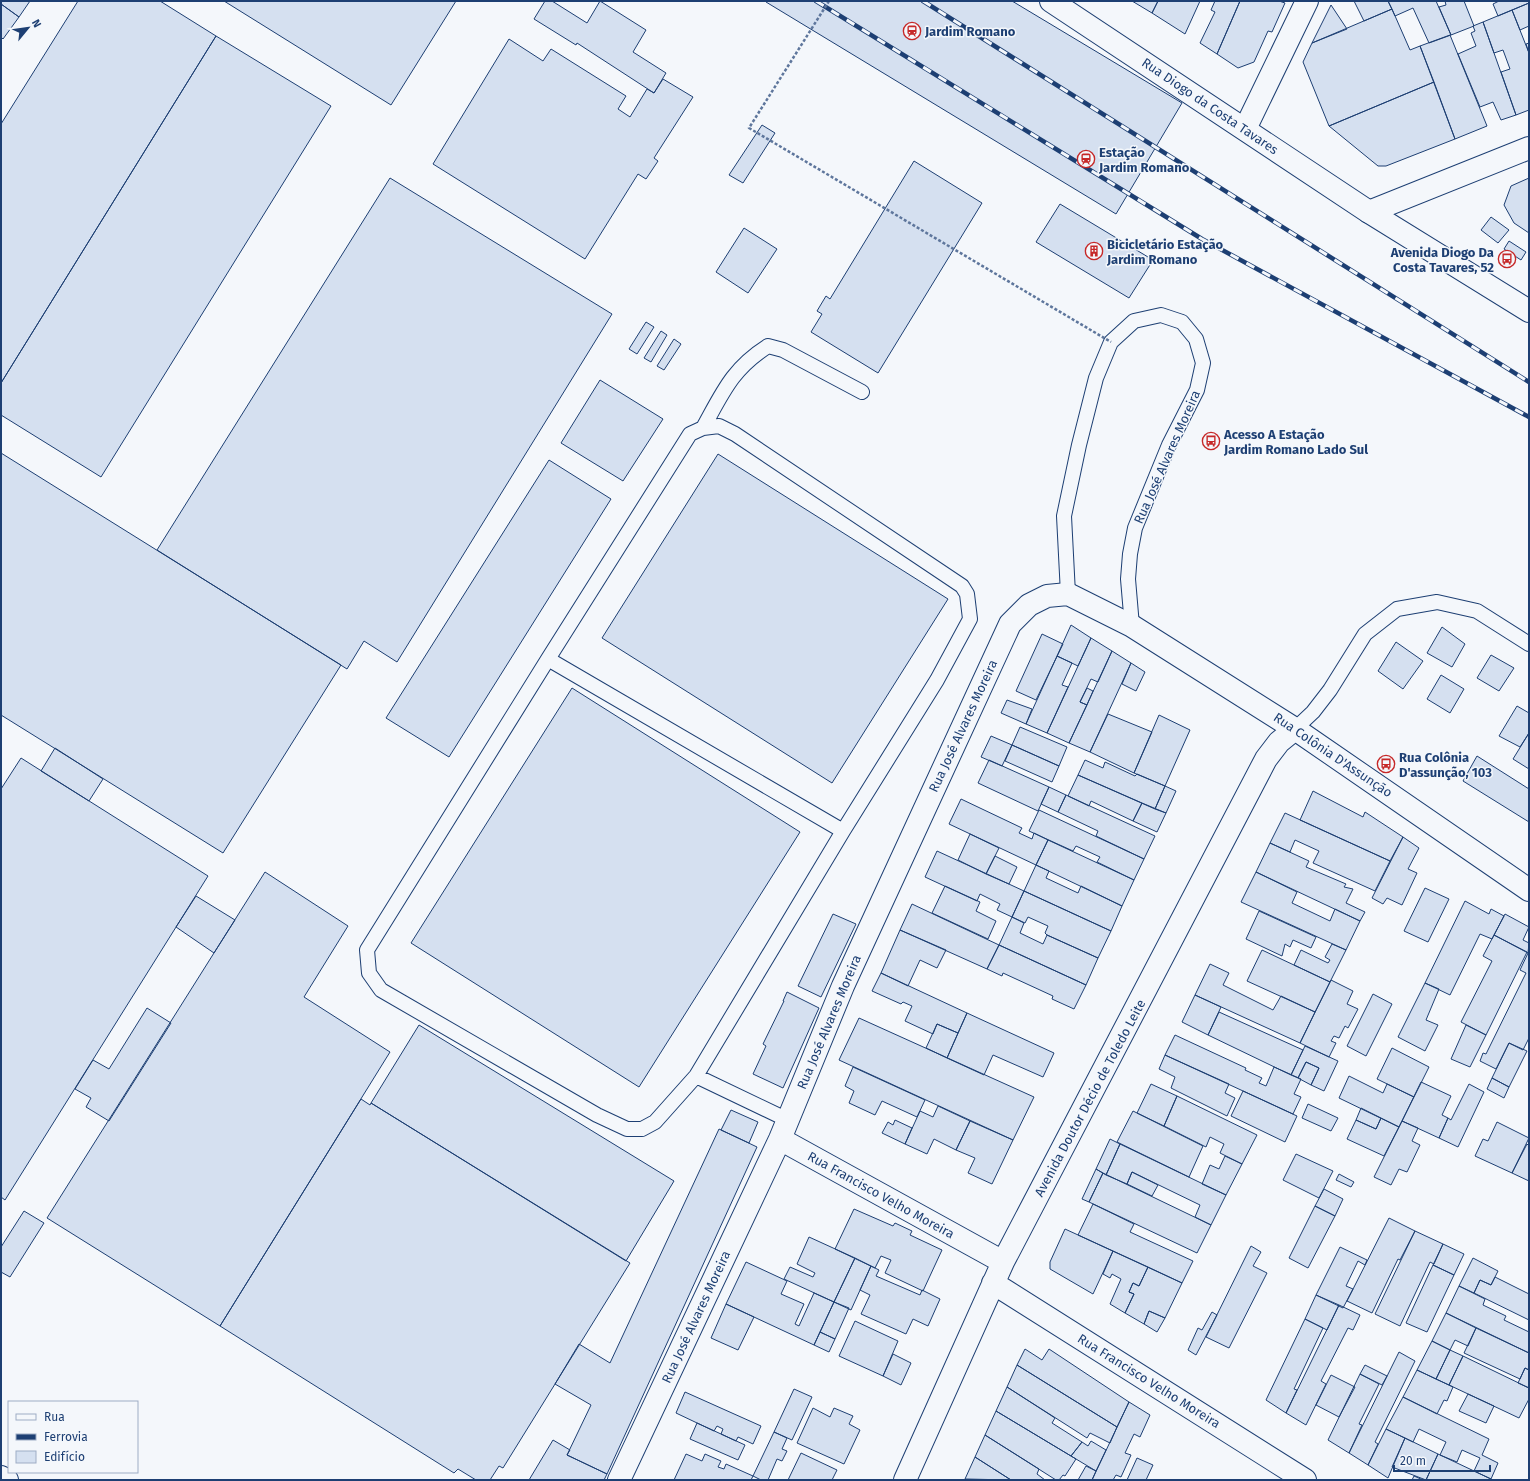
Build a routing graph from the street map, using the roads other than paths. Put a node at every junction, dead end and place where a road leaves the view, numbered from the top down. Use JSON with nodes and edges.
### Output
{"nodes":[{"id":1,"x":1051,"y":1,"type":"edge"},
{"id":2,"x":1307,"y":1,"type":"edge"},
{"id":3,"x":1245,"y":129,"type":"junction"},
{"id":4,"x":1529,"y":148,"type":"edge"},
{"id":5,"x":1370,"y":212,"type":"junction"},
{"id":6,"x":1529,"y":311,"type":"edge"},
{"id":7,"x":862,"y":392,"type":"dead end"},
{"id":8,"x":703,"y":428,"type":"junction"},
{"id":9,"x":1068,"y":594,"type":"junction"},
{"id":10,"x":1132,"y":626,"type":"junction"},
{"id":11,"x":1529,"y":644,"type":"edge"},
{"id":12,"x":548,"y":659,"type":"junction"},
{"id":13,"x":1296,"y":729,"type":"junction"},
{"id":14,"x":843,"y":831,"type":"junction"},
{"id":15,"x":1529,"y":890,"type":"edge"},
{"id":16,"x":696,"y":1076,"type":"junction"},
{"id":17,"x":784,"y":1130,"type":"junction"},
{"id":18,"x":1003,"y":1262,"type":"junction"},
{"id":19,"x":993,"y":1283,"type":"junction"},
{"id":20,"x":1,"y":1477,"type":"edge"},
{"id":21,"x":7,"y":1480,"type":"edge"},
{"id":22,"x":618,"y":1480,"type":"edge"},
{"id":23,"x":905,"y":1480,"type":"edge"},
{"id":24,"x":1305,"y":1480,"type":"edge"}],
"edges":[{"from":1,"to":3,"type":"street","name":"Rua Diogo da Costa Tavares"},
{"from":2,"to":3,"type":"street"},
{"from":3,"to":5,"type":"street","name":"Rua Diogo da Costa Tavares"},
{"from":4,"to":5,"type":"street"},
{"from":5,"to":6,"type":"street","name":"Rua Diogo da Costa Tavares"},
{"from":7,"to":8,"type":"lane"},
{"from":8,"to":12,"type":"lane"},
{"from":8,"to":14,"type":"lane"},
{"from":9,"to":10,"type":"street"},
{"from":9,"to":10,"type":"lane","name":"Rua José Alvares Moreira"},
{"from":9,"to":17,"type":"street","name":"Rua José Alvares Moreira"},
{"from":10,"to":13,"type":"street","name":"Rua Colônia D'Assunção"},
{"from":11,"to":13,"type":"lane"},
{"from":12,"to":14,"type":"lane"},
{"from":12,"to":16,"type":"lane"},
{"from":13,"to":15,"type":"street","name":"Rua Colônia D'Assunção"},
{"from":13,"to":18,"type":"street","name":"Avenida Doutor Décio de Toledo Leite"},
{"from":14,"to":16,"type":"lane"},
{"from":16,"to":17,"type":"lane"},
{"from":17,"to":18,"type":"street","name":"Rua Francisco Velho Moreira"},
{"from":17,"to":22,"type":"street","name":"Rua José Alvares Moreira"},
{"from":18,"to":19,"type":"street","name":"Avenida Doutor Décio de Toledo Leite"},
{"from":19,"to":23,"type":"street","name":"Avenida Doutor Décio de Toledo Leite"},
{"from":19,"to":24,"type":"street","name":"Rua Francisco Velho Moreira"},
{"from":20,"to":21,"type":"street"}]}
